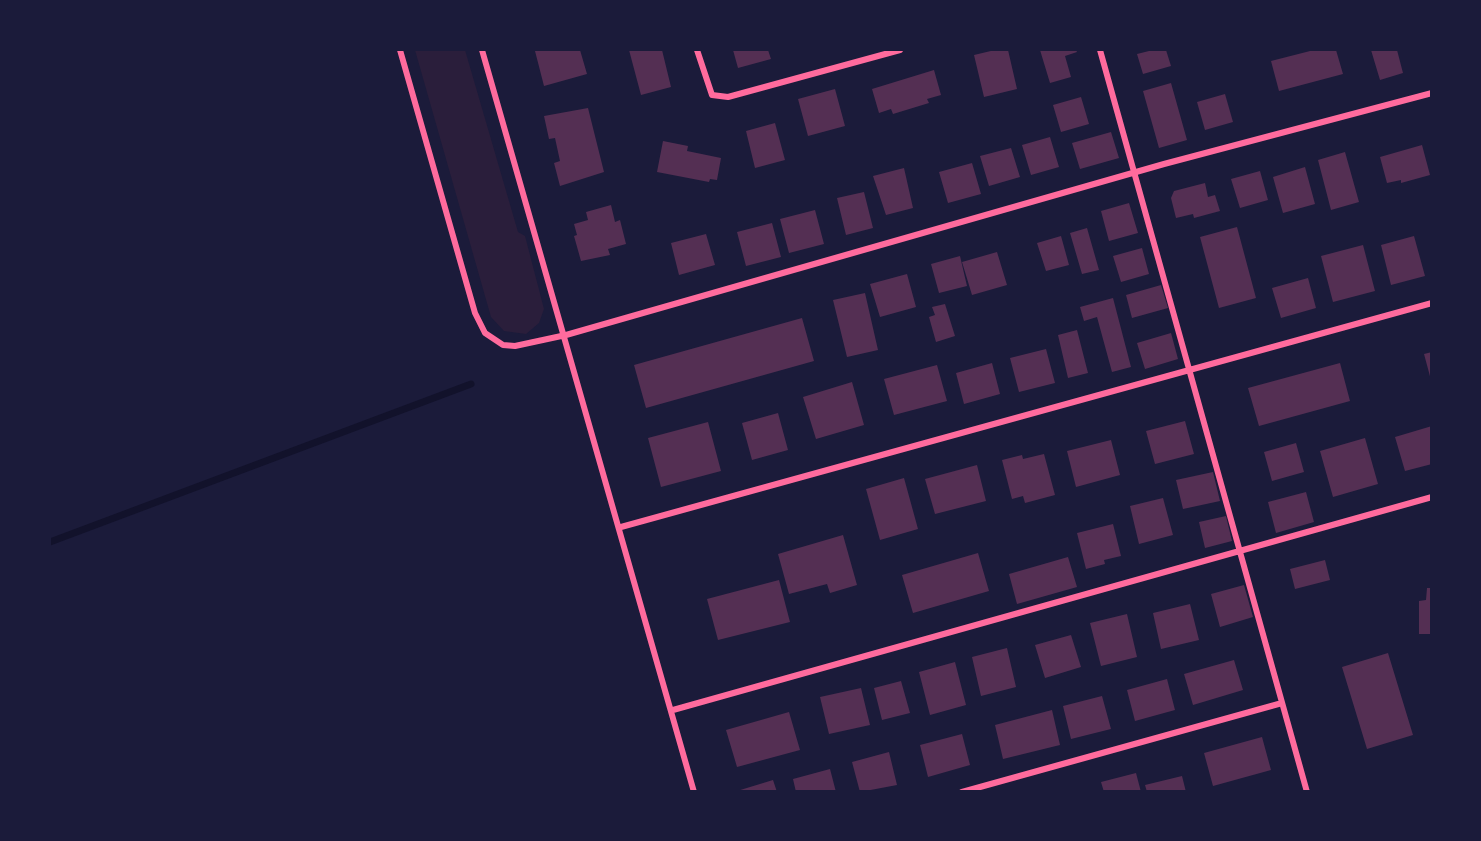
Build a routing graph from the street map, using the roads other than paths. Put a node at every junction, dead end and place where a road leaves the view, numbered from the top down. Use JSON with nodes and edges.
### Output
{"nodes":[{"id":1,"x":400,"y":50,"type":"edge"},
{"id":2,"x":482,"y":50,"type":"edge"},
{"id":3,"x":697,"y":50,"type":"edge"},
{"id":4,"x":900,"y":50,"type":"edge"},
{"id":5,"x":1100,"y":50,"type":"edge"},
{"id":6,"x":1431,"y":93,"type":"edge"},
{"id":7,"x":1135,"y":173,"type":"junction"},
{"id":8,"x":1431,"y":303,"type":"edge"},
{"id":9,"x":566,"y":335,"type":"junction"},
{"id":10,"x":1190,"y":372,"type":"junction"},
{"id":11,"x":1431,"y":497,"type":"edge"},
{"id":12,"x":621,"y":528,"type":"junction"},
{"id":13,"x":1240,"y":550,"type":"junction"},
{"id":14,"x":1282,"y":704,"type":"junction"},
{"id":15,"x":673,"y":710,"type":"junction"},
{"id":16,"x":694,"y":792,"type":"edge"},
{"id":17,"x":962,"y":792,"type":"edge"},
{"id":18,"x":1307,"y":792,"type":"edge"}],
"edges":[{"from":1,"to":9,"type":"street"},
{"from":2,"to":9,"type":"street"},
{"from":3,"to":4,"type":"street"},
{"from":5,"to":7,"type":"street"},
{"from":6,"to":7,"type":"street"},
{"from":7,"to":9,"type":"street"},
{"from":7,"to":10,"type":"street"},
{"from":8,"to":10,"type":"street"},
{"from":9,"to":12,"type":"street"},
{"from":10,"to":12,"type":"street"},
{"from":10,"to":13,"type":"street"},
{"from":11,"to":13,"type":"street"},
{"from":12,"to":15,"type":"street"},
{"from":13,"to":14,"type":"street"},
{"from":13,"to":15,"type":"street"},
{"from":14,"to":17,"type":"street"},
{"from":14,"to":18,"type":"street"},
{"from":15,"to":16,"type":"street"}]}
